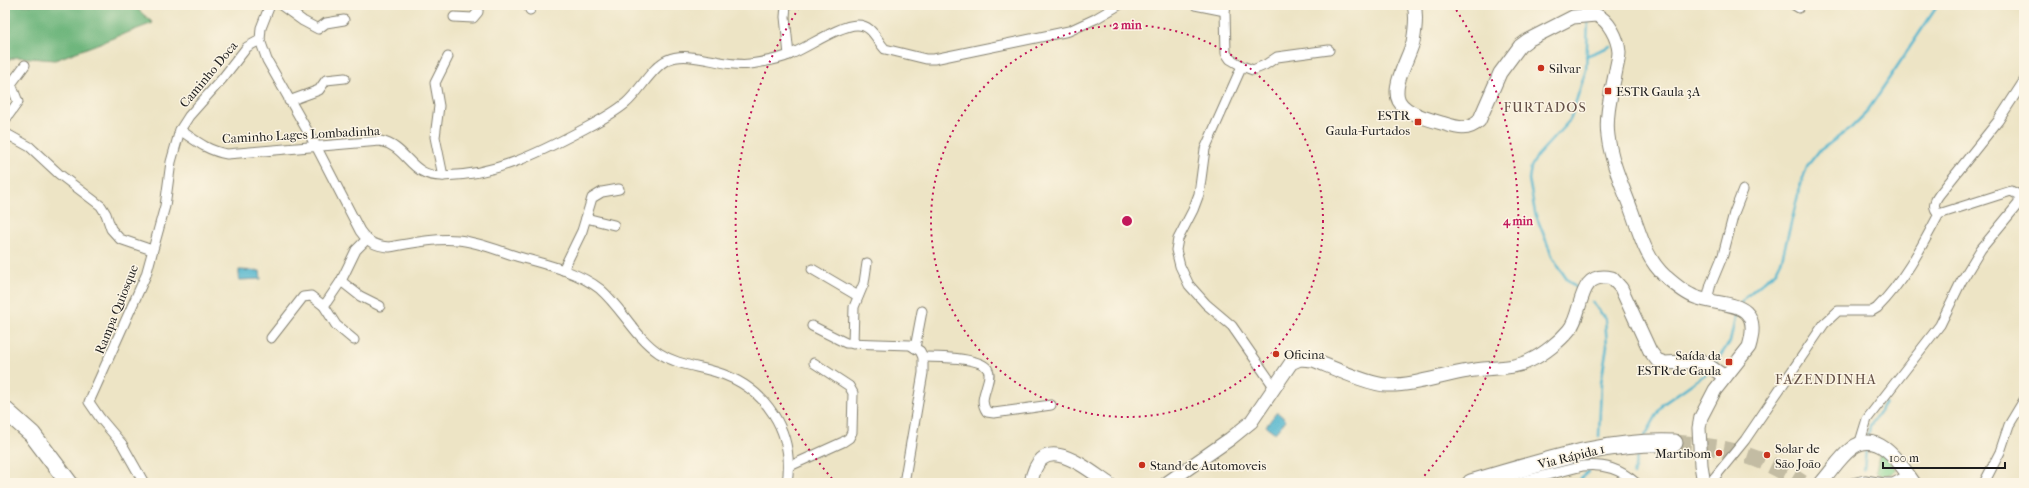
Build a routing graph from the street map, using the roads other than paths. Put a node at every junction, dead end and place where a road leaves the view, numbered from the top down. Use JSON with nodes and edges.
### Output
{"nodes":[{"id":1,"x":270,"y":5,"type":"edge"},
{"id":2,"x":281,"y":5,"type":"edge"},
{"id":3,"x":478,"y":5,"type":"edge"},
{"id":4,"x":786,"y":5,"type":"edge"},
{"id":5,"x":1119,"y":5,"type":"edge"},
{"id":6,"x":1195,"y":5,"type":"edge"},
{"id":7,"x":1414,"y":5,"type":"edge"},
{"id":8,"x":1794,"y":5,"type":"edge"},
{"id":9,"x":1800,"y":5,"type":"edge"},
{"id":10,"x":1225,"y":8,"type":"edge"},
{"id":11,"x":454,"y":17,"type":"dead end"},
{"id":12,"x":344,"y":20,"type":"dead end"},
{"id":13,"x":260,"y":40,"type":"junction"},
{"id":14,"x":1329,"y":50,"type":"dead end"},
{"id":15,"x":789,"y":55,"type":"junction"},
{"id":16,"x":448,"y":57,"type":"dead end"},
{"id":17,"x":25,"y":65,"type":"dead end"},
{"id":18,"x":1242,"y":66,"type":"junction"},
{"id":19,"x":346,"y":78,"type":"dead end"},
{"id":20,"x":2024,"y":81,"type":"edge"},
{"id":21,"x":289,"y":101,"type":"junction"},
{"id":22,"x":5,"y":120,"type":"edge"},
{"id":23,"x":180,"y":130,"type":"junction"},
{"id":24,"x":5,"y":133,"type":"edge"},
{"id":25,"x":316,"y":146,"type":"junction"},
{"id":26,"x":443,"y":176,"type":"junction"},
{"id":27,"x":619,"y":189,"type":"dead end"},
{"id":28,"x":1743,"y":190,"type":"dead end"},
{"id":29,"x":1938,"y":214,"type":"junction"},
{"id":30,"x":586,"y":218,"type":"junction"},
{"id":31,"x":614,"y":225,"type":"dead end"},
{"id":32,"x":366,"y":240,"type":"junction"},
{"id":33,"x":152,"y":250,"type":"junction"},
{"id":34,"x":867,"y":263,"type":"dead end"},
{"id":35,"x":812,"y":269,"type":"dead end"},
{"id":36,"x":563,"y":270,"type":"junction"},
{"id":37,"x":341,"y":281,"type":"junction"},
{"id":38,"x":858,"y":296,"type":"junction"},
{"id":39,"x":1706,"y":300,"type":"junction"},
{"id":40,"x":324,"y":306,"type":"junction"},
{"id":41,"x":380,"y":306,"type":"dead end"},
{"id":42,"x":922,"y":311,"type":"dead end"},
{"id":43,"x":812,"y":326,"type":"dead end"},
{"id":44,"x":271,"y":338,"type":"dead end"},
{"id":45,"x":354,"y":340,"type":"dead end"},
{"id":46,"x":853,"y":344,"type":"junction"},
{"id":47,"x":915,"y":348,"type":"junction"},
{"id":48,"x":923,"y":357,"type":"junction"},
{"id":49,"x":814,"y":363,"type":"dead end"},
{"id":50,"x":1724,"y":377,"type":"junction"},
{"id":51,"x":1275,"y":388,"type":"junction"},
{"id":52,"x":2024,"y":400,"type":"edge"},
{"id":53,"x":1051,"y":405,"type":"dead end"},
{"id":54,"x":5,"y":410,"type":"edge"},
{"id":55,"x":5,"y":423,"type":"edge"},
{"id":56,"x":1674,"y":444,"type":"tunnel mouth"},
{"id":57,"x":1859,"y":445,"type":"junction"},
{"id":58,"x":790,"y":466,"type":"junction"},
{"id":59,"x":1911,"y":479,"type":"edge"},
{"id":60,"x":57,"y":483,"type":"edge"},
{"id":61,"x":69,"y":483,"type":"edge"},
{"id":62,"x":144,"y":483,"type":"edge"},
{"id":63,"x":787,"y":483,"type":"edge"},
{"id":64,"x":904,"y":483,"type":"edge"},
{"id":65,"x":1031,"y":483,"type":"edge"},
{"id":66,"x":1108,"y":483,"type":"edge"},
{"id":67,"x":1167,"y":483,"type":"edge"},
{"id":68,"x":1471,"y":483,"type":"edge"},
{"id":69,"x":1514,"y":483,"type":"edge"},
{"id":70,"x":1636,"y":483,"type":"edge"},
{"id":71,"x":1704,"y":483,"type":"edge"},
{"id":72,"x":1710,"y":483,"type":"edge"},
{"id":73,"x":1821,"y":483,"type":"edge"},
{"id":74,"x":1852,"y":483,"type":"edge"},
{"id":75,"x":1885,"y":483,"type":"edge"},
{"id":76,"x":1984,"y":483,"type":"edge"}],
"edges":[{"from":1,"to":13,"type":"street"},
{"from":2,"to":12,"type":"street"},
{"from":3,"to":11,"type":"street"},
{"from":4,"to":15,"type":"street"},
{"from":5,"to":15,"type":"street","name":"Caminho Lages Lombadinha"},
{"from":6,"to":10,"type":"street"},
{"from":7,"to":39,"type":"main road"},
{"from":8,"to":9,"type":"street"},
{"from":10,"to":18,"type":"street"},
{"from":13,"to":21,"type":"street"},
{"from":13,"to":23,"type":"street","name":"Caminho Doca"},
{"from":14,"to":18,"type":"street"},
{"from":15,"to":26,"type":"street","name":"Caminho Lages Lombadinha"},
{"from":16,"to":26,"type":"street"},
{"from":17,"to":22,"type":"street"},
{"from":18,"to":51,"type":"street"},
{"from":19,"to":21,"type":"street"},
{"from":20,"to":29,"type":"street"},
{"from":21,"to":25,"type":"street"},
{"from":23,"to":25,"type":"street","name":"Caminho Lages Lombadinha"},
{"from":23,"to":33,"type":"street","name":"Rampa Quiosque"},
{"from":24,"to":33,"type":"street"},
{"from":25,"to":26,"type":"street","name":"Caminho Lages Lombadinha"},
{"from":25,"to":32,"type":"street"},
{"from":27,"to":30,"type":"street"},
{"from":28,"to":39,"type":"street"},
{"from":29,"to":57,"type":"street"},
{"from":29,"to":72,"type":"street"},
{"from":30,"to":31,"type":"street"},
{"from":30,"to":36,"type":"street"},
{"from":32,"to":36,"type":"street"},
{"from":32,"to":37,"type":"street"},
{"from":33,"to":62,"type":"street","name":"Rampa Quiosque"},
{"from":34,"to":38,"type":"street"},
{"from":35,"to":38,"type":"street"},
{"from":36,"to":58,"type":"street"},
{"from":37,"to":40,"type":"street"},
{"from":37,"to":41,"type":"street"},
{"from":38,"to":46,"type":"street"},
{"from":39,"to":50,"type":"main road"},
{"from":40,"to":44,"type":"street"},
{"from":40,"to":45,"type":"street"},
{"from":42,"to":47,"type":"street"},
{"from":43,"to":46,"type":"street"},
{"from":46,"to":47,"type":"street"},
{"from":47,"to":48,"type":"street"},
{"from":48,"to":53,"type":"street"},
{"from":48,"to":64,"type":"street"},
{"from":49,"to":58,"type":"street"},
{"from":50,"to":51,"type":"main road"},
{"from":50,"to":71,"type":"main road"},
{"from":51,"to":67,"type":"main road"},
{"from":52,"to":76,"type":"street"},
{"from":54,"to":61,"type":"highway"},
{"from":55,"to":60,"type":"highway"},
{"from":56,"to":68,"type":"highway","name":"Via Rápida 1"},
{"from":57,"to":59,"type":"main road"},
{"from":57,"to":73,"type":"main road"},
{"from":58,"to":63,"type":"street"},
{"from":59,"to":75,"type":"street"},
{"from":65,"to":66,"type":"main road"},
{"from":69,"to":70,"type":"street"},
{"from":74,"to":75,"type":"street"}]}
